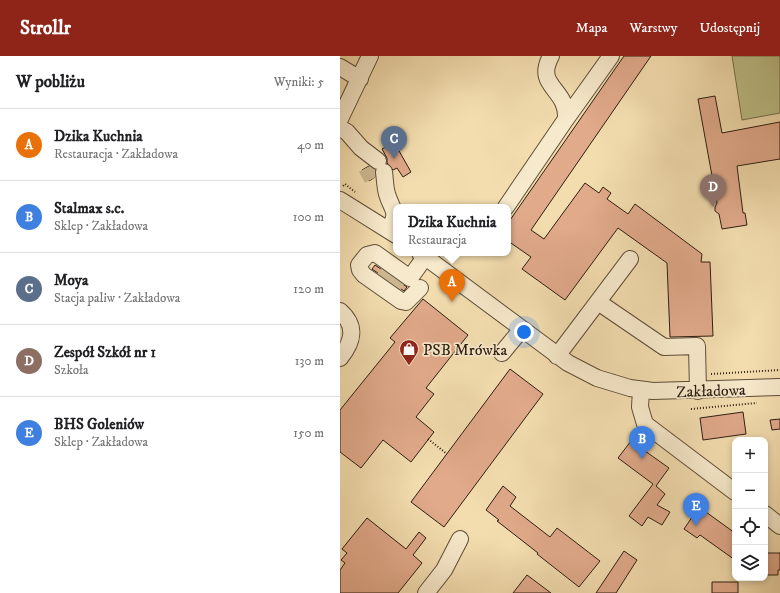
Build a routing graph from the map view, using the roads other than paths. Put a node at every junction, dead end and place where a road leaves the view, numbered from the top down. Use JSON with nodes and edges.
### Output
{"nodes":[{"id":1,"x":370,"y":56,"type":"edge"},
{"id":2,"x":551,"y":56,"type":"edge"},
{"id":3,"x":611,"y":56,"type":"edge"},
{"id":4,"x":340,"y":68,"type":"edge"},
{"id":5,"x":360,"y":79,"type":"junction"},
{"id":6,"x":340,"y":119,"type":"edge"},
{"id":7,"x":566,"y":119,"type":"junction"},
{"id":8,"x":340,"y":128,"type":"edge"},
{"id":9,"x":340,"y":189,"type":"edge"},
{"id":10,"x":340,"y":200,"type":"edge"},
{"id":11,"x":508,"y":204,"type":"edge"},
{"id":12,"x":393,"y":207,"type":"edge"},
{"id":13,"x":388,"y":229,"type":"edge"},
{"id":14,"x":422,"y":256,"type":"edge"},
{"id":15,"x":424,"y":256,"type":"edge"},
{"id":16,"x":630,"y":259,"type":"dead end"},
{"id":17,"x":394,"y":279,"type":"tunnel mouth"},
{"id":18,"x":598,"y":302,"type":"junction"},
{"id":19,"x":340,"y":310,"type":"edge"},
{"id":20,"x":522,"y":330,"type":"junction"},
{"id":21,"x":502,"y":353,"type":"dead end"},
{"id":22,"x":557,"y":356,"type":"junction"},
{"id":23,"x":340,"y":358,"type":"edge"},
{"id":24,"x":698,"y":383,"type":"junction"},
{"id":25,"x":780,"y":387,"type":"edge"},
{"id":26,"x":641,"y":390,"type":"junction"},
{"id":27,"x":732,"y":490,"type":"edge"},
{"id":28,"x":768,"y":516,"type":"edge"},
{"id":29,"x":780,"y":526,"type":"edge"},
{"id":30,"x":460,"y":539,"type":"dead end"},
{"id":31,"x":426,"y":593,"type":"edge"}],
"edges":[{"from":1,"to":5,"type":"street"},
{"from":2,"to":7,"type":"street"},
{"from":3,"to":7,"type":"street"},
{"from":4,"to":5,"type":"street"},
{"from":5,"to":6,"type":"street"},
{"from":7,"to":11,"type":"street"},
{"from":8,"to":12,"type":"street"},
{"from":9,"to":13,"type":"street"},
{"from":10,"to":13,"type":"street"},
{"from":14,"to":17,"type":"street"},
{"from":15,"to":20,"type":"street","name":"Zakładowa"},
{"from":16,"to":18,"type":"street"},
{"from":18,"to":22,"type":"street"},
{"from":18,"to":24,"type":"street"},
{"from":19,"to":23,"type":"street"},
{"from":20,"to":21,"type":"street"},
{"from":20,"to":22,"type":"street","name":"Zakładowa"},
{"from":22,"to":26,"type":"street","name":"Zakładowa"},
{"from":24,"to":25,"type":"street","name":"Zakładowa"},
{"from":24,"to":26,"type":"street","name":"Zakładowa"},
{"from":26,"to":27,"type":"street"},
{"from":28,"to":29,"type":"street"},
{"from":30,"to":31,"type":"street"}]}
